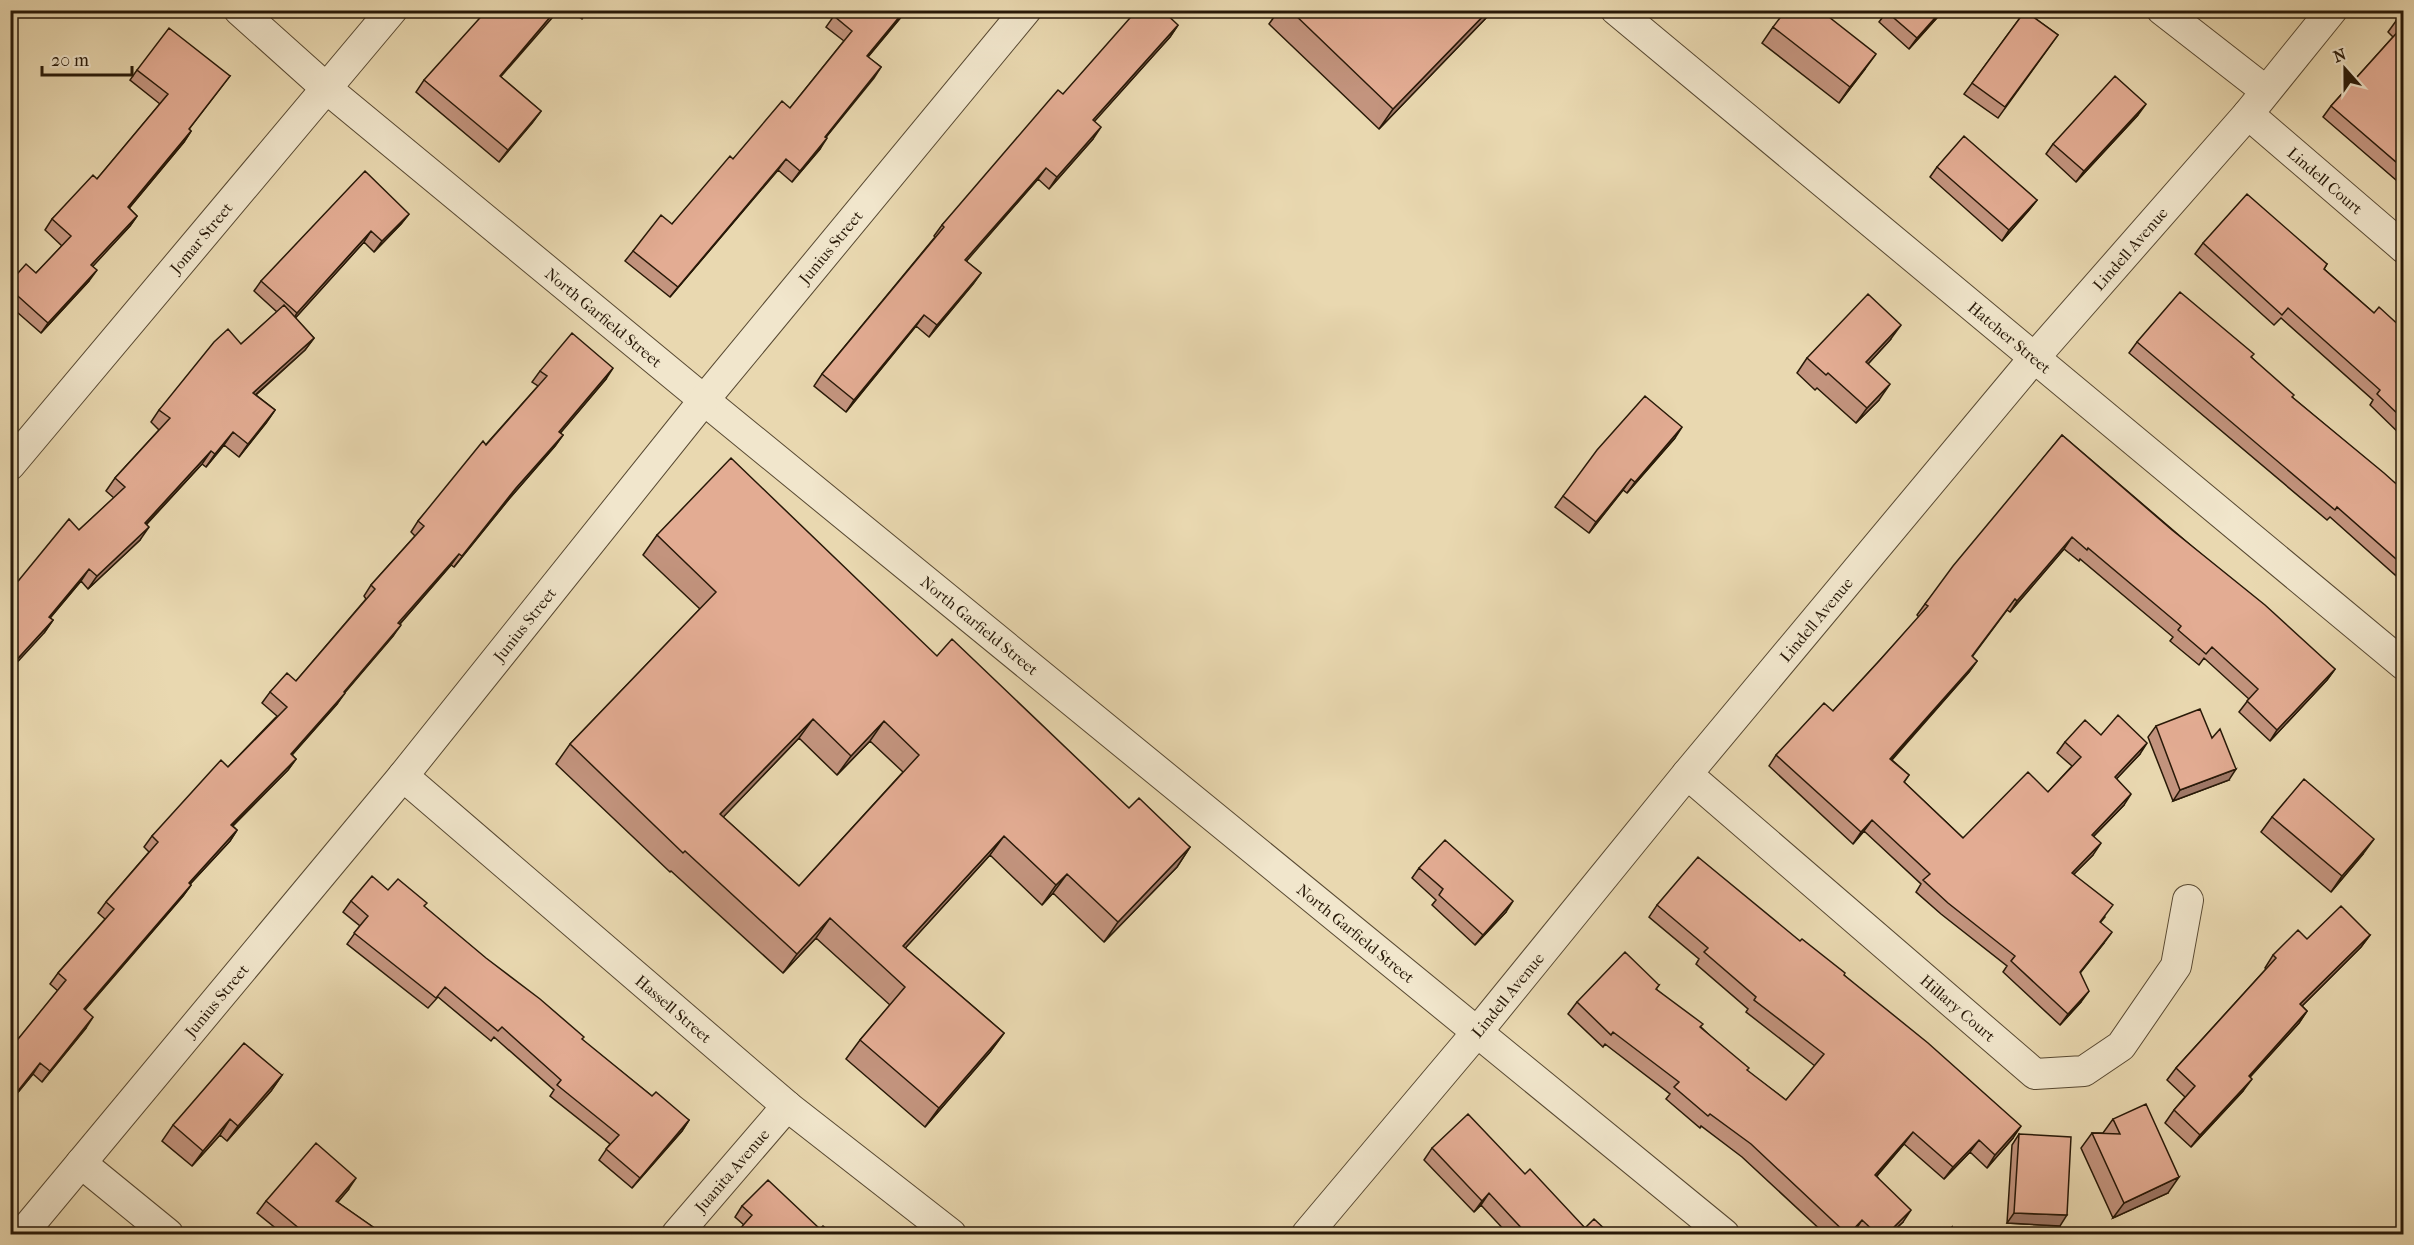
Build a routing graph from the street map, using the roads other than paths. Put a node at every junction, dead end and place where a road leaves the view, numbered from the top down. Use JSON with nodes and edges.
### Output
{"nodes":[{"id":1,"x":239,"y":10,"type":"edge"},
{"id":2,"x":392,"y":10,"type":"edge"},
{"id":3,"x":1026,"y":10,"type":"edge"},
{"id":4,"x":1616,"y":10,"type":"edge"},
{"id":5,"x":2163,"y":10,"type":"edge"},
{"id":6,"x":2332,"y":10,"type":"edge"},
{"id":7,"x":326,"y":88,"type":"junction"},
{"id":8,"x":2257,"y":103,"type":"junction"},
{"id":9,"x":2403,"y":248,"type":"edge"},
{"id":10,"x":2034,"y":358,"type":"junction"},
{"id":11,"x":704,"y":400,"type":"junction"},
{"id":12,"x":10,"y":465,"type":"edge"},
{"id":13,"x":2403,"y":665,"type":"edge"},
{"id":14,"x":1687,"y":774,"type":"junction"},
{"id":15,"x":403,"y":776,"type":"junction"},
{"id":16,"x":2188,"y":900,"type":"dead end"},
{"id":17,"x":1478,"y":1031,"type":"junction"},
{"id":18,"x":787,"y":1106,"type":"junction"},
{"id":19,"x":81,"y":1163,"type":"junction"},
{"id":20,"x":22,"y":1234,"type":"edge"},
{"id":21,"x":168,"y":1234,"type":"edge"},
{"id":22,"x":677,"y":1234,"type":"edge"},
{"id":23,"x":951,"y":1234,"type":"edge"},
{"id":24,"x":1307,"y":1234,"type":"edge"},
{"id":25,"x":1724,"y":1234,"type":"edge"}],
"edges":[{"from":1,"to":7,"type":"street","name":"North Garfield Street"},
{"from":2,"to":7,"type":"street","name":"Jomar Street"},
{"from":3,"to":11,"type":"street","name":"Junius Street"},
{"from":4,"to":10,"type":"street","name":"Hatcher Street"},
{"from":5,"to":8,"type":"street","name":"Lindell Court"},
{"from":6,"to":8,"type":"street","name":"Lindell Avenue"},
{"from":7,"to":11,"type":"street","name":"North Garfield Street"},
{"from":7,"to":12,"type":"street","name":"Jomar Street"},
{"from":8,"to":9,"type":"street","name":"Lindell Court"},
{"from":8,"to":10,"type":"street","name":"Lindell Avenue"},
{"from":10,"to":13,"type":"street","name":"Hatcher Street"},
{"from":10,"to":14,"type":"street","name":"Lindell Avenue"},
{"from":11,"to":15,"type":"street","name":"Junius Street"},
{"from":11,"to":17,"type":"street","name":"North Garfield Street"},
{"from":14,"to":16,"type":"street","name":"Hillary Court"},
{"from":14,"to":17,"type":"street","name":"Lindell Avenue"},
{"from":15,"to":18,"type":"street","name":"Hassell Street"},
{"from":15,"to":19,"type":"street","name":"Junius Street"},
{"from":17,"to":24,"type":"street","name":"Lindell Avenue"},
{"from":17,"to":25,"type":"street","name":"North Garfield Street"},
{"from":18,"to":22,"type":"street","name":"Juanita Avenue"},
{"from":18,"to":23,"type":"street","name":"Hassell Street"},
{"from":19,"to":20,"type":"street","name":"Junius Street"},
{"from":19,"to":21,"type":"street"}]}
